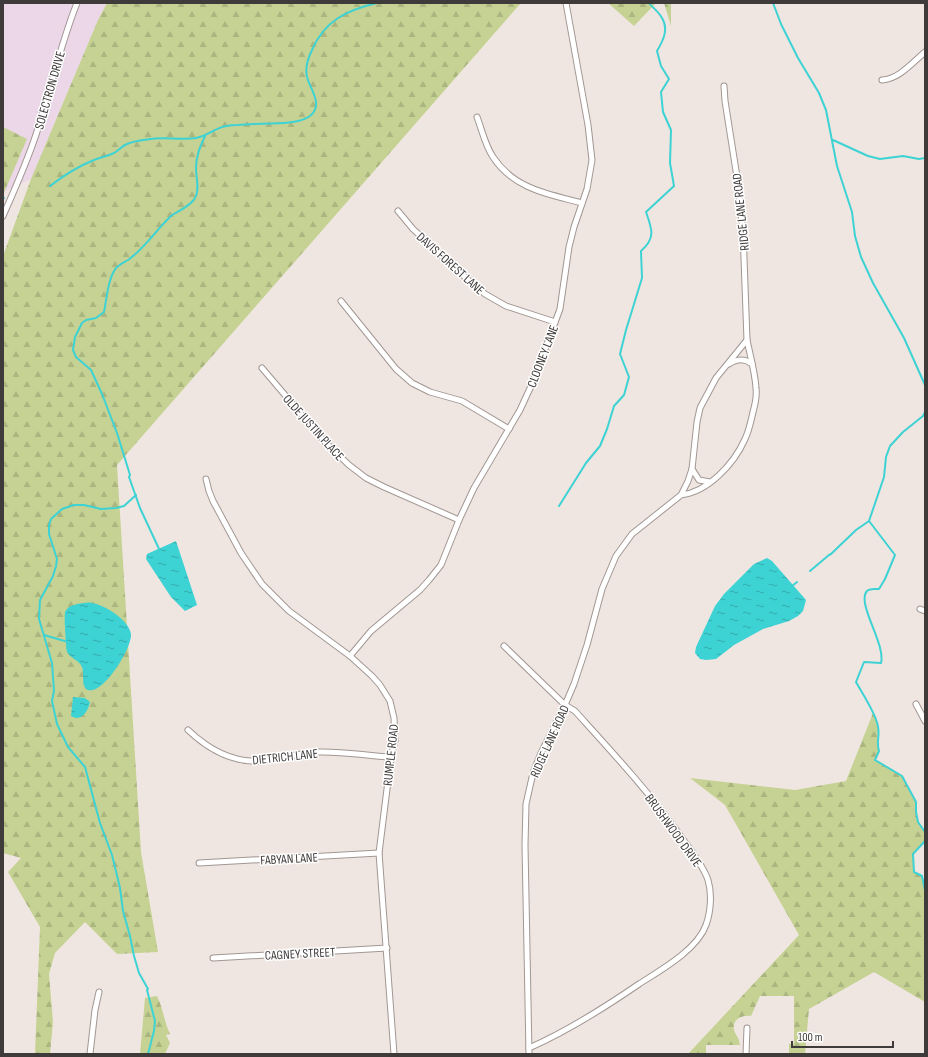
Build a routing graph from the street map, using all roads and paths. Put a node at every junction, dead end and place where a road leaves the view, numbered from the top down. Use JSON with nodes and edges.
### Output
{"nodes":[{"id":1,"x":77,"y":3,"type":"edge"},
{"id":2,"x":566,"y":3,"type":"edge"},
{"id":3,"x":925,"y":52,"type":"edge"},
{"id":4,"x":882,"y":80,"type":"dead end"},
{"id":5,"x":724,"y":86,"type":"dead end"},
{"id":6,"x":477,"y":117,"type":"dead end"},
{"id":7,"x":582,"y":203,"type":"junction"},
{"id":8,"x":398,"y":211,"type":"dead end"},
{"id":9,"x":3,"y":216,"type":"edge"},
{"id":10,"x":341,"y":301,"type":"dead end"},
{"id":11,"x":556,"y":322,"type":"junction"},
{"id":12,"x":747,"y":340,"type":"junction"},
{"id":13,"x":752,"y":364,"type":"junction"},
{"id":14,"x":727,"y":365,"type":"junction"},
{"id":15,"x":262,"y":368,"type":"dead end"},
{"id":16,"x":509,"y":429,"type":"junction"},
{"id":17,"x":692,"y":469,"type":"junction"},
{"id":18,"x":206,"y":479,"type":"dead end"},
{"id":19,"x":710,"y":482,"type":"junction"},
{"id":20,"x":681,"y":495,"type":"junction"},
{"id":21,"x":459,"y":520,"type":"junction"},
{"id":22,"x":504,"y":646,"type":"dead end"},
{"id":23,"x":350,"y":656,"type":"junction"},
{"id":24,"x":916,"y":704,"type":"dead end"},
{"id":25,"x":565,"y":705,"type":"junction"},
{"id":26,"x":925,"y":721,"type":"edge"},
{"id":27,"x":188,"y":730,"type":"dead end"},
{"id":28,"x":391,"y":757,"type":"junction"},
{"id":29,"x":379,"y":852,"type":"junction"},
{"id":30,"x":199,"y":863,"type":"dead end"},
{"id":31,"x":387,"y":948,"type":"junction"},
{"id":32,"x":214,"y":958,"type":"dead end"},
{"id":33,"x":99,"y":992,"type":"dead end"},
{"id":34,"x":747,"y":1028,"type":"dead end"},
{"id":35,"x":529,"y":1048,"type":"junction"},
{"id":36,"x":90,"y":1054,"type":"edge"},
{"id":37,"x":394,"y":1054,"type":"edge"},
{"id":38,"x":529,"y":1054,"type":"edge"},
{"id":39,"x":746,"y":1054,"type":"edge"}],
"edges":[{"from":1,"to":9,"type":"street","name":"SOLECTRON DRIVE"},
{"from":2,"to":7,"type":"street","name":"CLOONEY LANE"},
{"from":3,"to":4,"type":"street"},
{"from":5,"to":12,"type":"street","name":"RIDGE LANE ROAD"},
{"from":6,"to":7,"type":"street"},
{"from":7,"to":11,"type":"street","name":"CLOONEY LANE"},
{"from":8,"to":11,"type":"street","name":"DAVIS FOREST LANE"},
{"from":10,"to":16,"type":"street"},
{"from":11,"to":16,"type":"street","name":"CLOONEY LANE"},
{"from":12,"to":13,"type":"street","name":"RIDGE LANE ROAD"},
{"from":12,"to":14,"type":"street","name":"RIDGE LANE ROAD"},
{"from":13,"to":14,"type":"street"},
{"from":13,"to":19,"type":"street","name":"RIDGE LANE ROAD"},
{"from":14,"to":17,"type":"street","name":"RIDGE LANE ROAD"},
{"from":15,"to":21,"type":"street","name":"OLDE JUSTIN PLACE"},
{"from":16,"to":21,"type":"street","name":"CLOONEY LANE"},
{"from":17,"to":19,"type":"street"},
{"from":17,"to":20,"type":"street","name":"RIDGE LANE ROAD"},
{"from":18,"to":23,"type":"street","name":"RUMPLE ROAD"},
{"from":19,"to":20,"type":"street","name":"RIDGE LANE ROAD"},
{"from":20,"to":25,"type":"street","name":"RIDGE LANE ROAD"},
{"from":21,"to":23,"type":"street","name":"CLOONEY LANE"},
{"from":22,"to":25,"type":"street","name":"BRUSHWOOD DRIVE"},
{"from":23,"to":28,"type":"street","name":"RUMPLE ROAD"},
{"from":24,"to":26,"type":"street"},
{"from":25,"to":35,"type":"street","name":"RIDGE LANE ROAD"},
{"from":25,"to":35,"type":"street","name":"BRUSHWOOD DRIVE"},
{"from":27,"to":28,"type":"street","name":"DIETRICH LANE"},
{"from":28,"to":29,"type":"street","name":"RUMPLE ROAD"},
{"from":29,"to":30,"type":"street","name":"FABYAN LANE"},
{"from":29,"to":31,"type":"street","name":"RUMPLE ROAD"},
{"from":31,"to":32,"type":"street","name":"CAGNEY STREET"},
{"from":31,"to":37,"type":"street","name":"RUMPLE ROAD"},
{"from":33,"to":36,"type":"street"},
{"from":34,"to":39,"type":"street"},
{"from":35,"to":38,"type":"street","name":"RIDGE LANE ROAD"}]}
